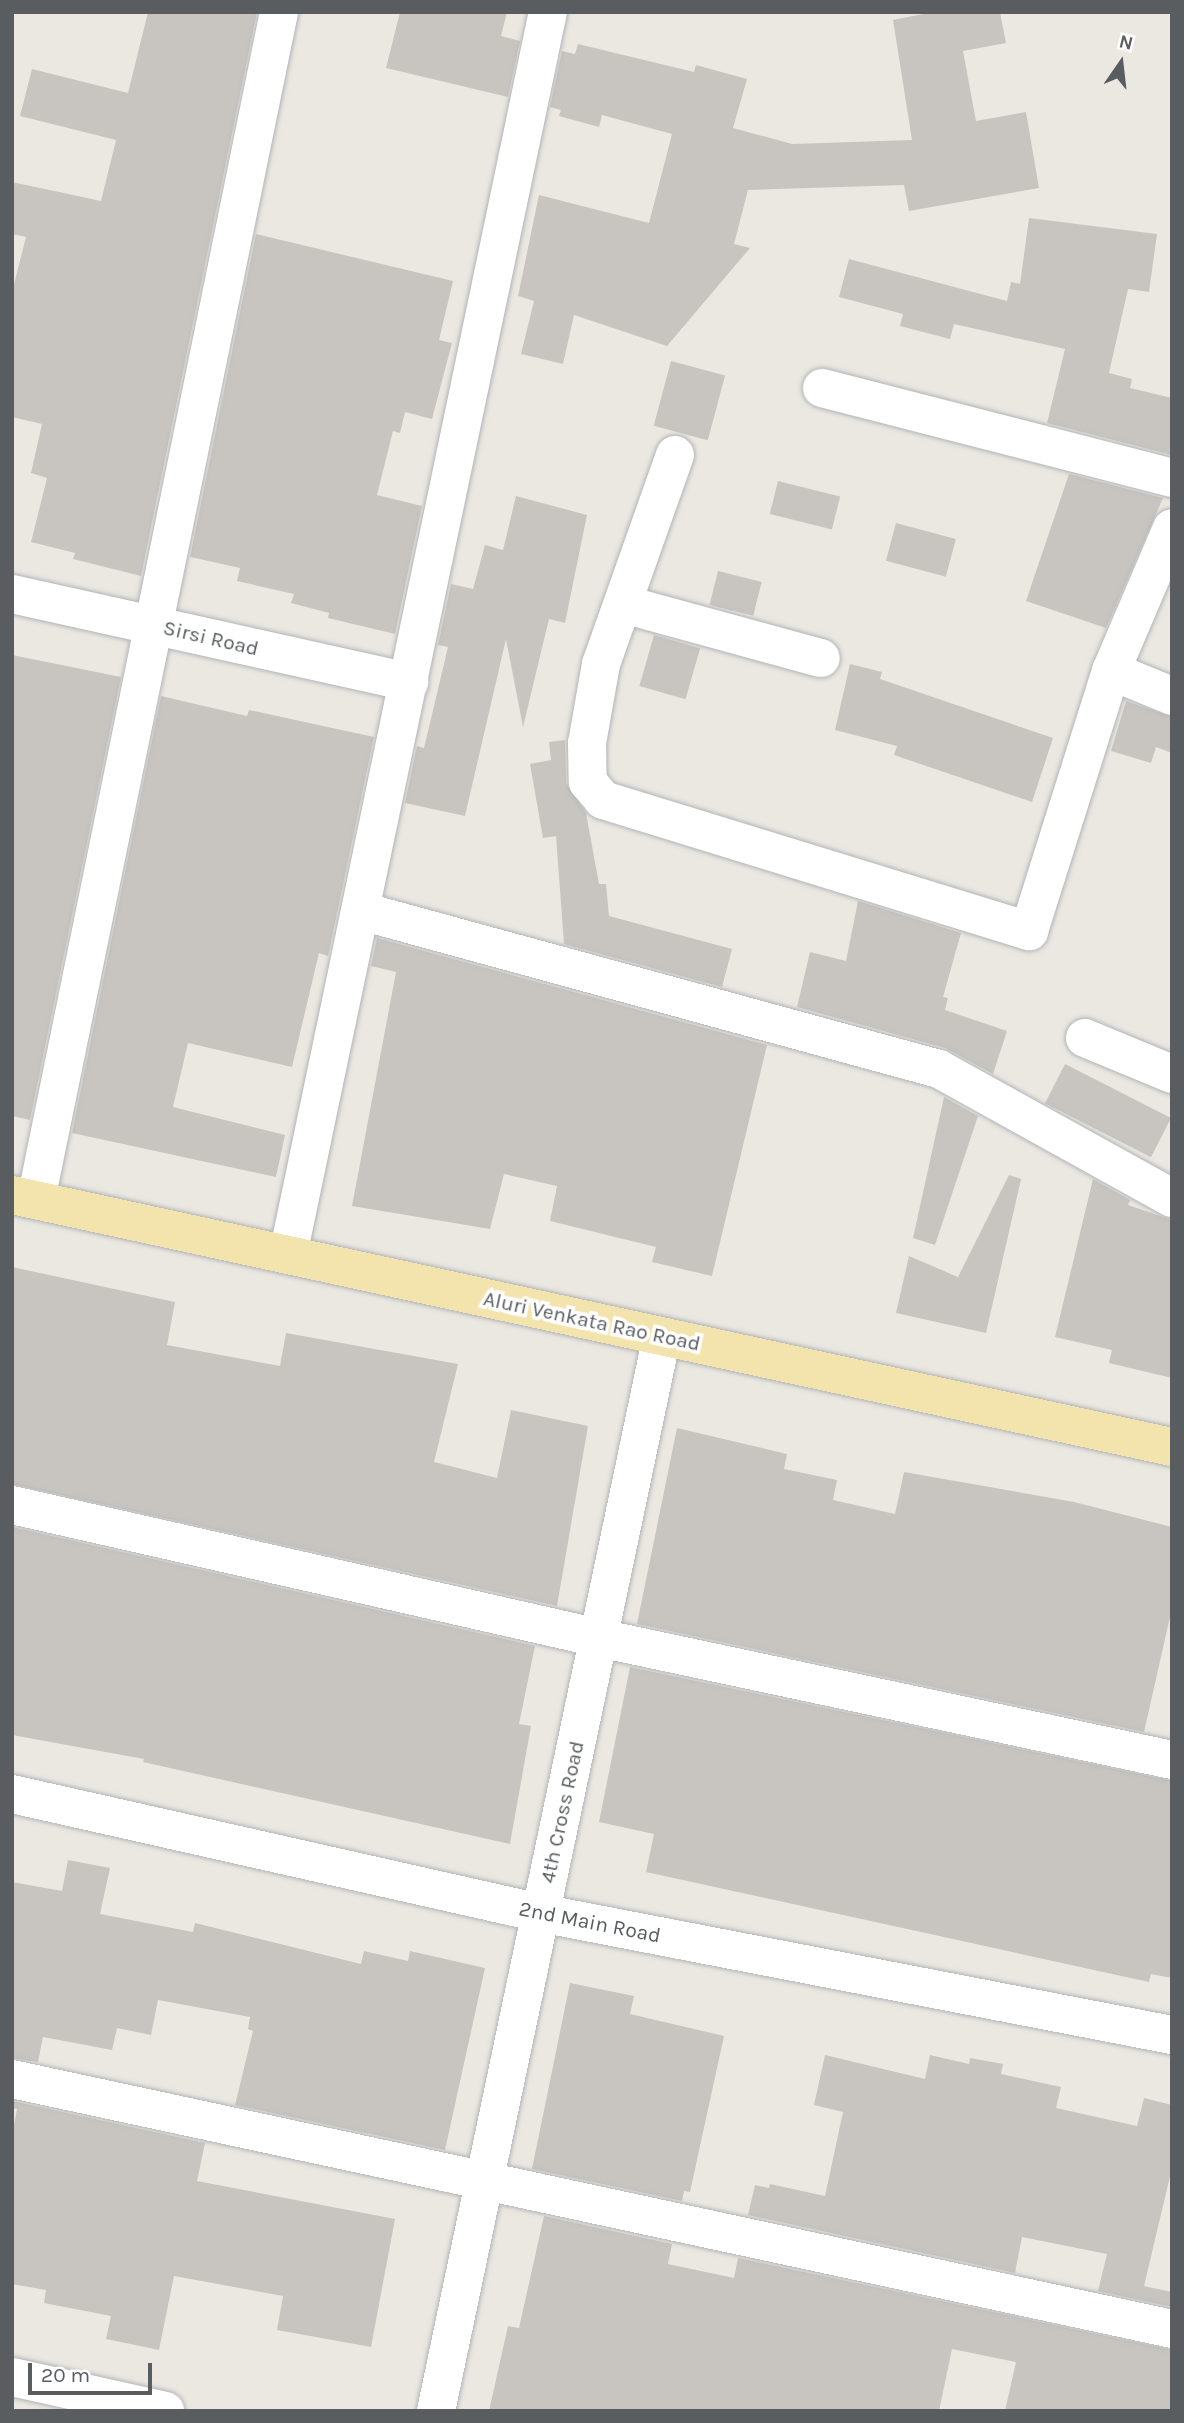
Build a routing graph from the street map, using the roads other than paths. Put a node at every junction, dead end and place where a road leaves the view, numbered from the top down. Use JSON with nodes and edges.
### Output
{"nodes":[{"id":1,"x":279,"y":12,"type":"edge"},
{"id":2,"x":548,"y":12,"type":"edge"},
{"id":3,"x":822,"y":388,"type":"dead end"},
{"id":4,"x":675,"y":454,"type":"dead end"},
{"id":5,"x":1172,"y":478,"type":"edge"},
{"id":6,"x":1172,"y":527,"type":"edge"},
{"id":7,"x":12,"y":594,"type":"edge"},
{"id":8,"x":623,"y":604,"type":"junction"},
{"id":9,"x":156,"y":625,"type":"junction"},
{"id":10,"x":821,"y":658,"type":"dead end"},
{"id":11,"x":1111,"y":671,"type":"junction"},
{"id":12,"x":410,"y":682,"type":"junction"},
{"id":13,"x":1172,"y":696,"type":"edge"},
{"id":14,"x":361,"y":911,"type":"junction"},
{"id":15,"x":1085,"y":1038,"type":"dead end"},
{"id":16,"x":1172,"y":1074,"type":"edge"},
{"id":17,"x":24,"y":1197,"type":"edge"},
{"id":18,"x":1172,"y":1198,"type":"edge"},
{"id":19,"x":288,"y":1255,"type":"junction"},
{"id":20,"x":663,"y":1336,"type":"junction"},
{"id":21,"x":1172,"y":1447,"type":"edge"},
{"id":22,"x":12,"y":1505,"type":"edge"},
{"id":23,"x":599,"y":1639,"type":"junction"},
{"id":24,"x":1172,"y":1760,"type":"edge"},
{"id":25,"x":12,"y":1794,"type":"edge"},
{"id":26,"x":540,"y":1913,"type":"junction"},
{"id":27,"x":1172,"y":2035,"type":"edge"},
{"id":28,"x":12,"y":2079,"type":"edge"},
{"id":29,"x":485,"y":2179,"type":"junction"},
{"id":30,"x":1172,"y":2329,"type":"edge"},
{"id":31,"x":12,"y":2378,"type":"edge"},
{"id":32,"x":165,"y":2411,"type":"edge"},
{"id":33,"x":436,"y":2411,"type":"edge"}],
"edges":[{"from":1,"to":9,"type":"street"},
{"from":2,"to":12,"type":"street"},
{"from":3,"to":5,"type":"street"},
{"from":4,"to":8,"type":"street"},
{"from":6,"to":11,"type":"street"},
{"from":7,"to":9,"type":"street","name":"Sirsi Road"},
{"from":8,"to":10,"type":"street"},
{"from":8,"to":11,"type":"street"},
{"from":9,"to":12,"type":"street","name":"Sirsi Road"},
{"from":9,"to":17,"type":"street"},
{"from":11,"to":13,"type":"street"},
{"from":12,"to":14,"type":"street"},
{"from":14,"to":18,"type":"street"},
{"from":14,"to":19,"type":"street"},
{"from":15,"to":16,"type":"street"},
{"from":17,"to":19,"type":"main road","name":"Aluri Venkata Rao Road"},
{"from":19,"to":20,"type":"main road","name":"Aluri Venkata Rao Road"},
{"from":20,"to":21,"type":"main road","name":"Aluri Venkata Rao Road"},
{"from":20,"to":23,"type":"street","name":"4th Cross Road"},
{"from":22,"to":23,"type":"street"},
{"from":23,"to":24,"type":"street"},
{"from":23,"to":26,"type":"street","name":"4th Cross Road"},
{"from":25,"to":26,"type":"street","name":"2nd Main Road"},
{"from":26,"to":27,"type":"street","name":"2nd Main Road"},
{"from":26,"to":29,"type":"street","name":"4th Cross Road"},
{"from":28,"to":29,"type":"street"},
{"from":29,"to":30,"type":"street"},
{"from":29,"to":33,"type":"street","name":"4th Cross Road"},
{"from":31,"to":32,"type":"street"}]}
